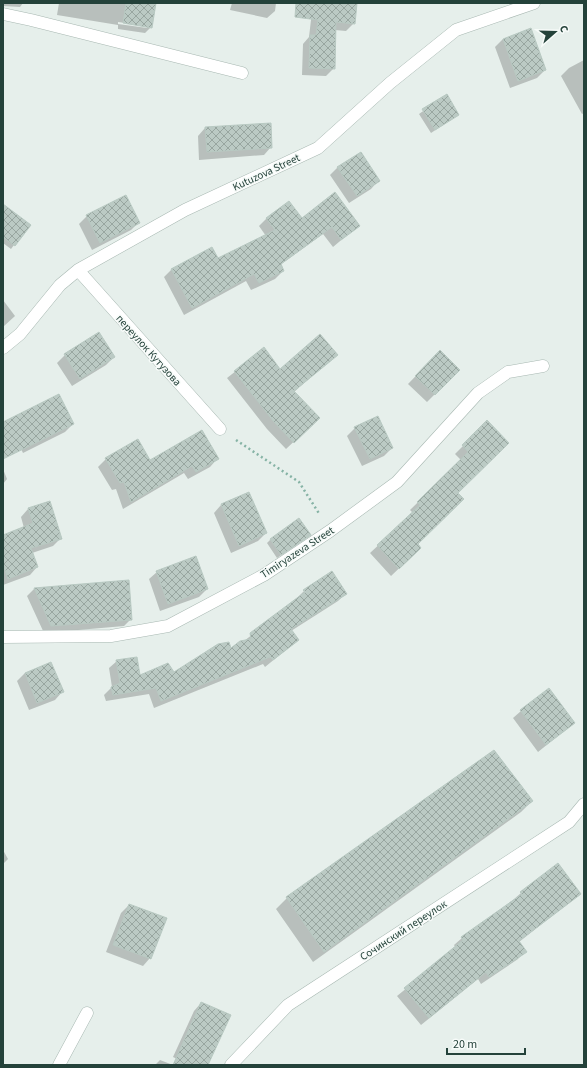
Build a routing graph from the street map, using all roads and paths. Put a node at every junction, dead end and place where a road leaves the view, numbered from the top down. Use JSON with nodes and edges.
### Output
{"nodes":[{"id":1,"x":534,"y":3,"type":"edge"},
{"id":2,"x":3,"y":14,"type":"edge"},
{"id":3,"x":242,"y":73,"type":"dead end"},
{"id":4,"x":78,"y":270,"type":"junction"},
{"id":5,"x":3,"y":348,"type":"edge"},
{"id":6,"x":543,"y":366,"type":"dead end"},
{"id":7,"x":220,"y":429,"type":"joint"},
{"id":8,"x":330,"y":531,"type":"junction"},
{"id":9,"x":3,"y":637,"type":"edge"},
{"id":10,"x":584,"y":804,"type":"edge"},
{"id":11,"x":87,"y":1013,"type":"dead end"},
{"id":12,"x":59,"y":1065,"type":"edge"},
{"id":13,"x":231,"y":1065,"type":"edge"}],
"edges":[{"from":1,"to":4,"type":"street","name":"Kutuzova Street"},
{"from":2,"to":3,"type":"street"},
{"from":4,"to":5,"type":"street","name":"Kutuzova Street"},
{"from":4,"to":7,"type":"street","name":"переулок Кутузова"},
{"from":6,"to":8,"type":"street","name":"Timiryazeva Street"},
{"from":7,"to":8,"type":"path"},
{"from":8,"to":9,"type":"street","name":"Timiryazeva Street"},
{"from":10,"to":13,"type":"street","name":"Сочинский переулок"},
{"from":11,"to":12,"type":"street"}]}
